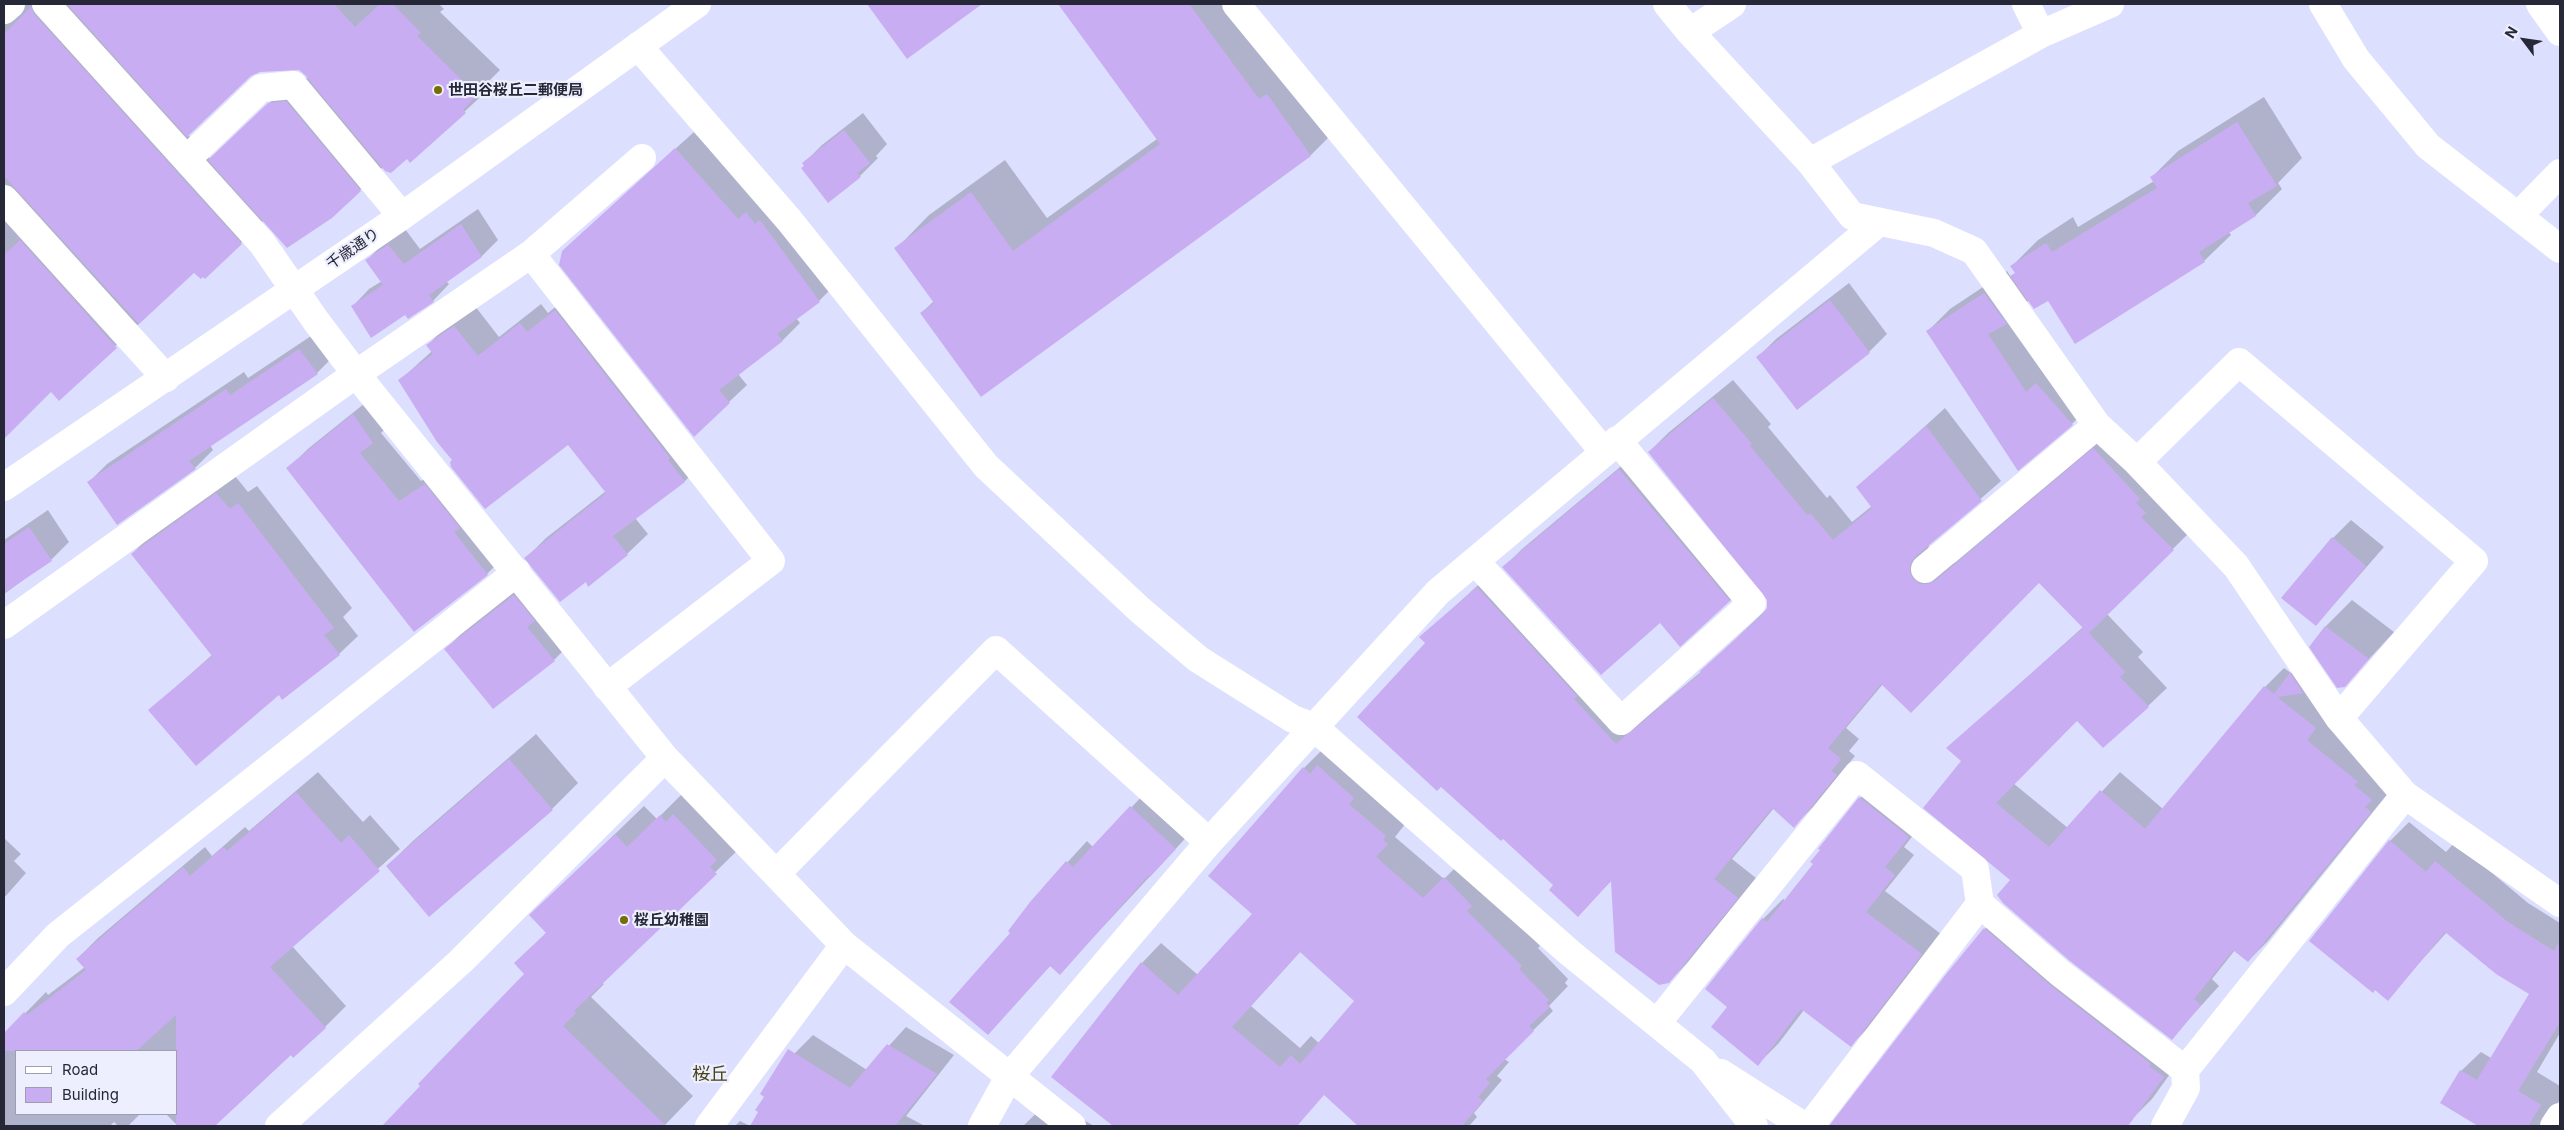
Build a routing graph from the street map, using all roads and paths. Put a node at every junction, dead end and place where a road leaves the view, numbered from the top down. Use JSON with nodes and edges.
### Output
{"nodes":[{"id":1,"x":11,"y":4,"type":"edge"},
{"id":2,"x":46,"y":4,"type":"edge"},
{"id":3,"x":697,"y":4,"type":"edge"},
{"id":4,"x":1236,"y":4,"type":"edge"},
{"id":5,"x":1667,"y":4,"type":"edge"},
{"id":6,"x":1732,"y":4,"type":"edge"},
{"id":7,"x":2026,"y":4,"type":"edge"},
{"id":8,"x":2110,"y":4,"type":"edge"},
{"id":9,"x":2323,"y":4,"type":"edge"},
{"id":10,"x":2540,"y":4,"type":"edge"},
{"id":11,"x":4,"y":10,"type":"edge"},
{"id":12,"x":1690,"y":32,"type":"junction"},
{"id":13,"x":2560,"y":32,"type":"edge"},
{"id":14,"x":2041,"y":34,"type":"junction"},
{"id":15,"x":638,"y":46,"type":"junction"},
{"id":16,"x":642,"y":158,"type":"dead end"},
{"id":17,"x":187,"y":159,"type":"junction"},
{"id":18,"x":1810,"y":162,"type":"junction"},
{"id":19,"x":2560,"y":173,"type":"edge"},
{"id":20,"x":4,"y":199,"type":"edge"},
{"id":21,"x":402,"y":216,"type":"junction"},
{"id":22,"x":2518,"y":216,"type":"junction"},
{"id":23,"x":1879,"y":222,"type":"junction"},
{"id":24,"x":2560,"y":249,"type":"edge"},
{"id":25,"x":531,"y":254,"type":"junction"},
{"id":26,"x":294,"y":289,"type":"junction"},
{"id":27,"x":356,"y":374,"type":"junction"},
{"id":28,"x":166,"y":378,"type":"junction"},
{"id":29,"x":2097,"y":425,"type":"junction"},
{"id":30,"x":1611,"y":446,"type":"junction"},
{"id":31,"x":2137,"y":462,"type":"junction"},
{"id":32,"x":4,"y":487,"type":"edge"},
{"id":33,"x":1475,"y":561,"type":"junction"},
{"id":34,"x":1925,"y":569,"type":"dead end"},
{"id":35,"x":517,"y":572,"type":"junction"},
{"id":36,"x":4,"y":625,"type":"edge"},
{"id":37,"x":608,"y":687,"type":"junction"},
{"id":38,"x":2339,"y":718,"type":"junction"},
{"id":39,"x":1314,"y":727,"type":"junction"},
{"id":40,"x":665,"y":758,"type":"junction"},
{"id":41,"x":2404,"y":795,"type":"junction"},
{"id":42,"x":1209,"y":842,"type":"junction"},
{"id":43,"x":777,"y":873,"type":"junction"},
{"id":44,"x":1980,"y":904,"type":"junction"},
{"id":45,"x":2560,"y":904,"type":"edge"},
{"id":46,"x":844,"y":945,"type":"junction"},
{"id":47,"x":4,"y":992,"type":"edge"},
{"id":48,"x":1657,"y":1023,"type":"junction"},
{"id":49,"x":1703,"y":1061,"type":"junction"},
{"id":50,"x":2185,"y":1070,"type":"junction"},
{"id":51,"x":1009,"y":1077,"type":"junction"},
{"id":52,"x":2560,"y":1117,"type":"edge"},
{"id":53,"x":279,"y":1126,"type":"edge"},
{"id":54,"x":709,"y":1126,"type":"edge"},
{"id":55,"x":982,"y":1126,"type":"edge"},
{"id":56,"x":1072,"y":1126,"type":"edge"},
{"id":57,"x":1754,"y":1126,"type":"edge"},
{"id":58,"x":1804,"y":1126,"type":"edge"},
{"id":59,"x":1810,"y":1126,"type":"edge"},
{"id":60,"x":2164,"y":1126,"type":"edge"},
{"id":61,"x":2554,"y":1126,"type":"edge"}],
"edges":[{"from":1,"to":11,"type":"street"},
{"from":2,"to":17,"type":"street"},
{"from":3,"to":15,"type":"street","name":"千歳通り"},
{"from":4,"to":30,"type":"street"},
{"from":5,"to":12,"type":"street"},
{"from":6,"to":12,"type":"street"},
{"from":7,"to":14,"type":"street"},
{"from":8,"to":14,"type":"street"},
{"from":9,"to":22,"type":"street"},
{"from":10,"to":13,"type":"street"},
{"from":12,"to":18,"type":"street"},
{"from":14,"to":18,"type":"street"},
{"from":15,"to":21,"type":"street","name":"千歳通り"},
{"from":15,"to":39,"type":"street"},
{"from":16,"to":25,"type":"street"},
{"from":17,"to":21,"type":"street"},
{"from":17,"to":26,"type":"street"},
{"from":18,"to":23,"type":"street"},
{"from":19,"to":22,"type":"street"},
{"from":20,"to":28,"type":"street"},
{"from":21,"to":26,"type":"street","name":"千歳通り"},
{"from":22,"to":24,"type":"street"},
{"from":23,"to":29,"type":"street"},
{"from":23,"to":30,"type":"street"},
{"from":25,"to":27,"type":"street"},
{"from":25,"to":37,"type":"street"},
{"from":26,"to":27,"type":"street"},
{"from":26,"to":28,"type":"street","name":"千歳通り"},
{"from":27,"to":35,"type":"street"},
{"from":27,"to":36,"type":"street"},
{"from":28,"to":32,"type":"street","name":"千歳通り"},
{"from":29,"to":31,"type":"street"},
{"from":29,"to":34,"type":"street"},
{"from":30,"to":33,"type":"street"},
{"from":30,"to":33,"type":"street"},
{"from":31,"to":38,"type":"street"},
{"from":31,"to":38,"type":"street"},
{"from":33,"to":39,"type":"street"},
{"from":35,"to":37,"type":"street"},
{"from":35,"to":47,"type":"street"},
{"from":37,"to":40,"type":"street"},
{"from":38,"to":41,"type":"street"},
{"from":39,"to":42,"type":"street"},
{"from":39,"to":48,"type":"street"},
{"from":40,"to":43,"type":"street"},
{"from":40,"to":53,"type":"street"},
{"from":41,"to":45,"type":"street"},
{"from":41,"to":50,"type":"street"},
{"from":42,"to":43,"type":"street"},
{"from":42,"to":51,"type":"street"},
{"from":43,"to":46,"type":"street"},
{"from":44,"to":48,"type":"street"},
{"from":44,"to":50,"type":"street"},
{"from":44,"to":59,"type":"street"},
{"from":46,"to":51,"type":"street"},
{"from":46,"to":54,"type":"street"},
{"from":48,"to":49,"type":"street"},
{"from":49,"to":57,"type":"street"},
{"from":49,"to":58,"type":"street"},
{"from":50,"to":60,"type":"street"},
{"from":51,"to":55,"type":"street"},
{"from":51,"to":56,"type":"street"},
{"from":52,"to":61,"type":"street"}]}
